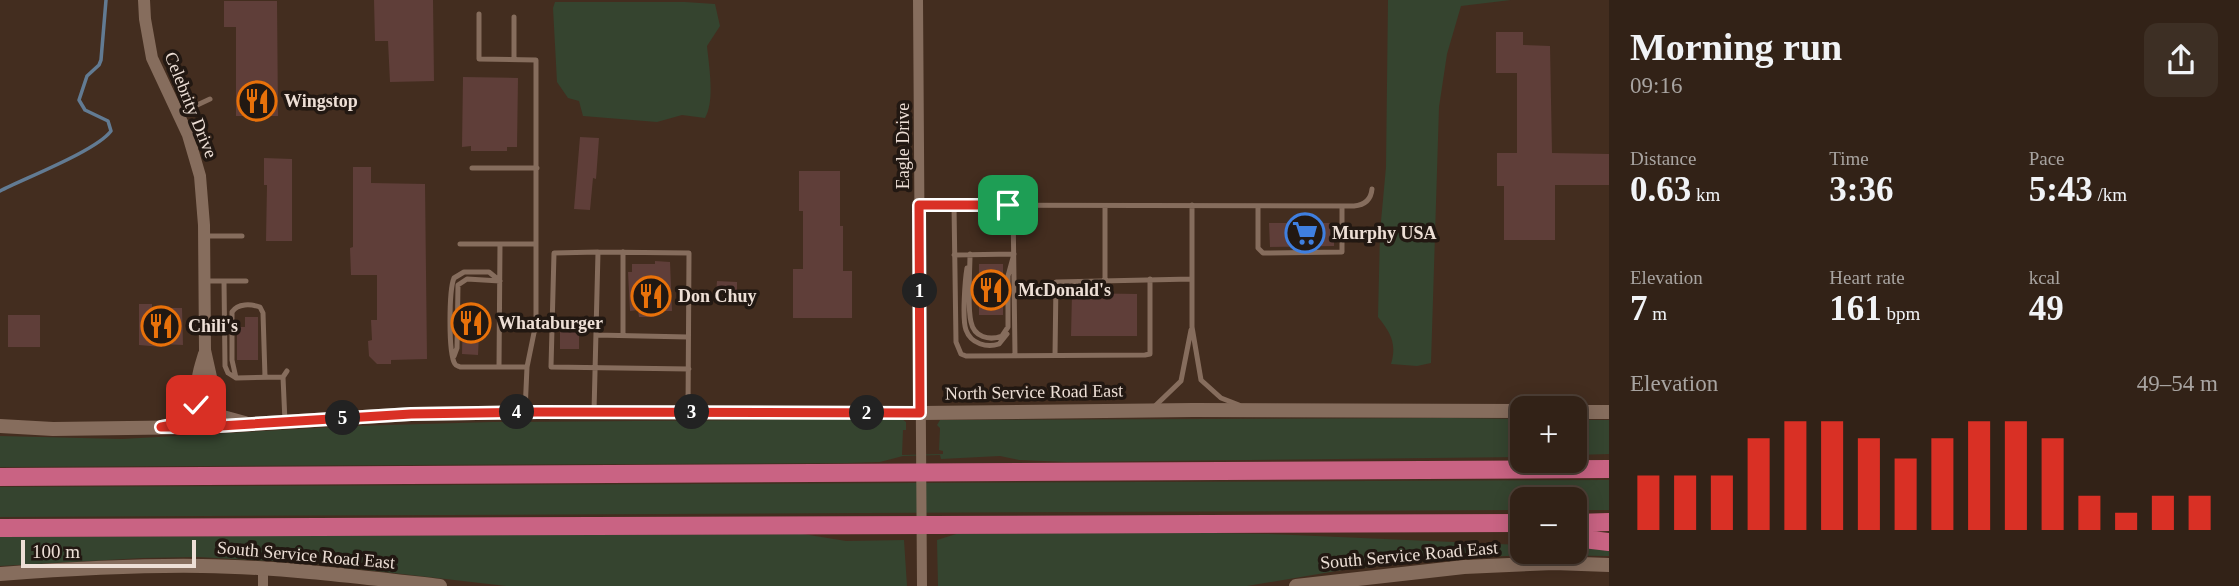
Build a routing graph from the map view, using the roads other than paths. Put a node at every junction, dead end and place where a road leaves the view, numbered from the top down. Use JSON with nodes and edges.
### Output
{"nodes":[{"id":1,"x":144,"y":0,"type":"edge"},
{"id":2,"x":918,"y":0,"type":"edge"},
{"id":3,"x":479,"y":14,"type":"dead end"},
{"id":4,"x":514,"y":17,"type":"dead end"},
{"id":5,"x":514,"y":59,"type":"junction"},
{"id":6,"x":210,"y":99,"type":"dead end"},
{"id":7,"x":178,"y":114,"type":"junction"},
{"id":8,"x":472,"y":168,"type":"dead end"},
{"id":9,"x":537,"y":168,"type":"junction"},
{"id":10,"x":1372,"y":189,"type":"dead end"},
{"id":11,"x":919,"y":205,"type":"junction"},
{"id":12,"x":954,"y":205,"type":"junction"},
{"id":13,"x":1013,"y":205,"type":"junction"},
{"id":14,"x":1192,"y":205,"type":"junction"},
{"id":15,"x":1105,"y":206,"type":"junction"},
{"id":16,"x":1258,"y":206,"type":"junction"},
{"id":17,"x":1342,"y":206,"type":"junction"},
{"id":18,"x":204,"y":236,"type":"junction"},
{"id":19,"x":242,"y":236,"type":"dead end"},
{"id":20,"x":460,"y":244,"type":"dead end"},
{"id":21,"x":500,"y":244,"type":"junction"},
{"id":22,"x":537,"y":244,"type":"junction"},
{"id":23,"x":598,"y":252,"type":"junction"},
{"id":24,"x":623,"y":252,"type":"junction"},
{"id":25,"x":970,"y":254,"type":"junction"},
{"id":26,"x":1014,"y":254,"type":"junction"},
{"id":27,"x":954,"y":255,"type":"junction"},
{"id":28,"x":1150,"y":279,"type":"junction"},
{"id":29,"x":1192,"y":279,"type":"junction"},
{"id":30,"x":1105,"y":280,"type":"junction"},
{"id":31,"x":205,"y":281,"type":"junction"},
{"id":32,"x":225,"y":281,"type":"junction"},
{"id":33,"x":246,"y":281,"type":"dead end"},
{"id":34,"x":500,"y":281,"type":"junction"},
{"id":35,"x":1192,"y":327,"type":"junction"},
{"id":36,"x":596,"y":335,"type":"junction"},
{"id":37,"x":623,"y":335,"type":"junction"},
{"id":38,"x":688,"y":337,"type":"junction"},
{"id":39,"x":205,"y":350,"type":"junction"},
{"id":40,"x":1015,"y":355,"type":"junction"},
{"id":41,"x":1055,"y":355,"type":"junction"},
{"id":42,"x":499,"y":367,"type":"junction"},
{"id":43,"x":527,"y":367,"type":"junction"},
{"id":44,"x":596,"y":368,"type":"junction"},
{"id":45,"x":689,"y":369,"type":"junction"},
{"id":46,"x":236,"y":377,"type":"junction"},
{"id":47,"x":265,"y":377,"type":"junction"},
{"id":48,"x":1150,"y":410,"type":"junction"},
{"id":49,"x":1251,"y":410,"type":"junction"},
{"id":50,"x":1510,"y":411,"type":"edge"},
{"id":51,"x":525,"y":412,"type":"junction"},
{"id":52,"x":594,"y":412,"type":"junction"},
{"id":53,"x":688,"y":412,"type":"junction"},
{"id":54,"x":1587,"y":412,"type":"edge"},
{"id":55,"x":1609,"y":412,"type":"edge"},
{"id":56,"x":920,"y":413,"type":"junction"},
{"id":57,"x":285,"y":422,"type":"junction"},
{"id":58,"x":253,"y":424,"type":"junction"},
{"id":59,"x":0,"y":426,"type":"edge"},
{"id":60,"x":161,"y":427,"type":"junction"},
{"id":61,"x":1609,"y":469,"type":"edge"},
{"id":62,"x":0,"y":477,"type":"edge"},
{"id":63,"x":1609,"y":522,"type":"edge"},
{"id":64,"x":1510,"y":523,"type":"edge"},
{"id":65,"x":1587,"y":523,"type":"edge"},
{"id":66,"x":1441,"y":524,"type":"junction"},
{"id":67,"x":0,"y":528,"type":"edge"},
{"id":68,"x":1510,"y":532,"type":"edge"},
{"id":69,"x":1587,"y":539,"type":"edge"},
{"id":70,"x":1609,"y":542,"type":"edge"},
{"id":71,"x":1609,"y":565,"type":"edge"},
{"id":72,"x":262,"y":568,"type":"junction"},
{"id":73,"x":0,"y":574,"type":"edge"},
{"id":74,"x":263,"y":586,"type":"edge"},
{"id":75,"x":440,"y":586,"type":"edge"},
{"id":76,"x":922,"y":586,"type":"edge"},
{"id":77,"x":1296,"y":586,"type":"edge"}],
"edges":[{"from":1,"to":7,"type":"street","name":"Celebrity Drive"},
{"from":2,"to":11,"type":"street","name":"Eagle Drive"},
{"from":3,"to":5,"type":"lane"},
{"from":4,"to":5,"type":"lane"},
{"from":5,"to":9,"type":"lane"},
{"from":6,"to":7,"type":"lane"},
{"from":7,"to":18,"type":"street","name":"Celebrity Drive"},
{"from":8,"to":9,"type":"lane"},
{"from":9,"to":22,"type":"lane"},
{"from":10,"to":17,"type":"lane"},
{"from":11,"to":12,"type":"lane"},
{"from":11,"to":56,"type":"street","name":"Eagle Drive"},
{"from":12,"to":13,"type":"lane"},
{"from":12,"to":27,"type":"lane"},
{"from":13,"to":15,"type":"lane"},
{"from":13,"to":26,"type":"lane"},
{"from":14,"to":15,"type":"lane"},
{"from":14,"to":16,"type":"lane"},
{"from":14,"to":29,"type":"lane"},
{"from":15,"to":30,"type":"lane"},
{"from":16,"to":17,"type":"lane"},
{"from":16,"to":17,"type":"lane"},
{"from":18,"to":19,"type":"lane"},
{"from":18,"to":31,"type":"street","name":"Celebrity Drive"},
{"from":20,"to":21,"type":"lane"},
{"from":21,"to":22,"type":"lane"},
{"from":21,"to":34,"type":"lane"},
{"from":22,"to":43,"type":"lane"},
{"from":23,"to":24,"type":"lane"},
{"from":23,"to":36,"type":"lane"},
{"from":23,"to":44,"type":"lane"},
{"from":24,"to":37,"type":"lane"},
{"from":24,"to":38,"type":"lane"},
{"from":25,"to":26,"type":"lane"},
{"from":25,"to":26,"type":"lane"},
{"from":25,"to":27,"type":"lane"},
{"from":26,"to":40,"type":"lane"},
{"from":27,"to":40,"type":"lane"},
{"from":28,"to":29,"type":"lane"},
{"from":28,"to":30,"type":"lane"},
{"from":28,"to":41,"type":"lane"},
{"from":29,"to":35,"type":"lane"},
{"from":30,"to":41,"type":"lane"},
{"from":31,"to":32,"type":"lane"},
{"from":31,"to":39,"type":"street","name":"Celebrity Drive"},
{"from":32,"to":33,"type":"lane"},
{"from":32,"to":46,"type":"lane"},
{"from":34,"to":42,"type":"lane"},
{"from":34,"to":42,"type":"lane"},
{"from":35,"to":48,"type":"lane"},
{"from":35,"to":49,"type":"lane"},
{"from":36,"to":37,"type":"lane"},
{"from":36,"to":44,"type":"lane"},
{"from":37,"to":38,"type":"lane"},
{"from":38,"to":45,"type":"lane"},
{"from":39,"to":58,"type":"street"},
{"from":39,"to":60,"type":"street"},
{"from":40,"to":41,"type":"lane"},
{"from":42,"to":43,"type":"lane"},
{"from":43,"to":51,"type":"lane"},
{"from":44,"to":45,"type":"lane"},
{"from":44,"to":52,"type":"lane"},
{"from":45,"to":53,"type":"lane"},
{"from":46,"to":47,"type":"lane"},
{"from":46,"to":47,"type":"lane"},
{"from":47,"to":57,"type":"lane"},
{"from":48,"to":49,"type":"main road","name":"North Service Road East"},
{"from":48,"to":56,"type":"main road","name":"North Service Road East"},
{"from":49,"to":50,"type":"main road","name":"North Service Road East"},
{"from":51,"to":52,"type":"main road","name":"North Service Road East"},
{"from":51,"to":57,"type":"main road","name":"North Service Road East"},
{"from":52,"to":53,"type":"main road","name":"North Service Road East"},
{"from":53,"to":56,"type":"main road","name":"North Service Road East"},
{"from":54,"to":55,"type":"main road"},
{"from":56,"to":76,"type":"street","name":"Eagle Drive"},
{"from":57,"to":58,"type":"main road","name":"North Service Road East"},
{"from":58,"to":60,"type":"main road","name":"North Service Road East"},
{"from":59,"to":60,"type":"main road","name":"North Service Road East"},
{"from":61,"to":62,"type":"highway"},
{"from":63,"to":65,"type":"highway"},
{"from":64,"to":66,"type":"highway"},
{"from":66,"to":67,"type":"highway"},
{"from":66,"to":68,"type":"highway"},
{"from":69,"to":70,"type":"highway"},
{"from":71,"to":77,"type":"main road","name":"South Service Road East"},
{"from":72,"to":73,"type":"main road","name":"South Service Road East"},
{"from":72,"to":74,"type":"street"},
{"from":72,"to":75,"type":"main road","name":"South Service Road East"}]}
